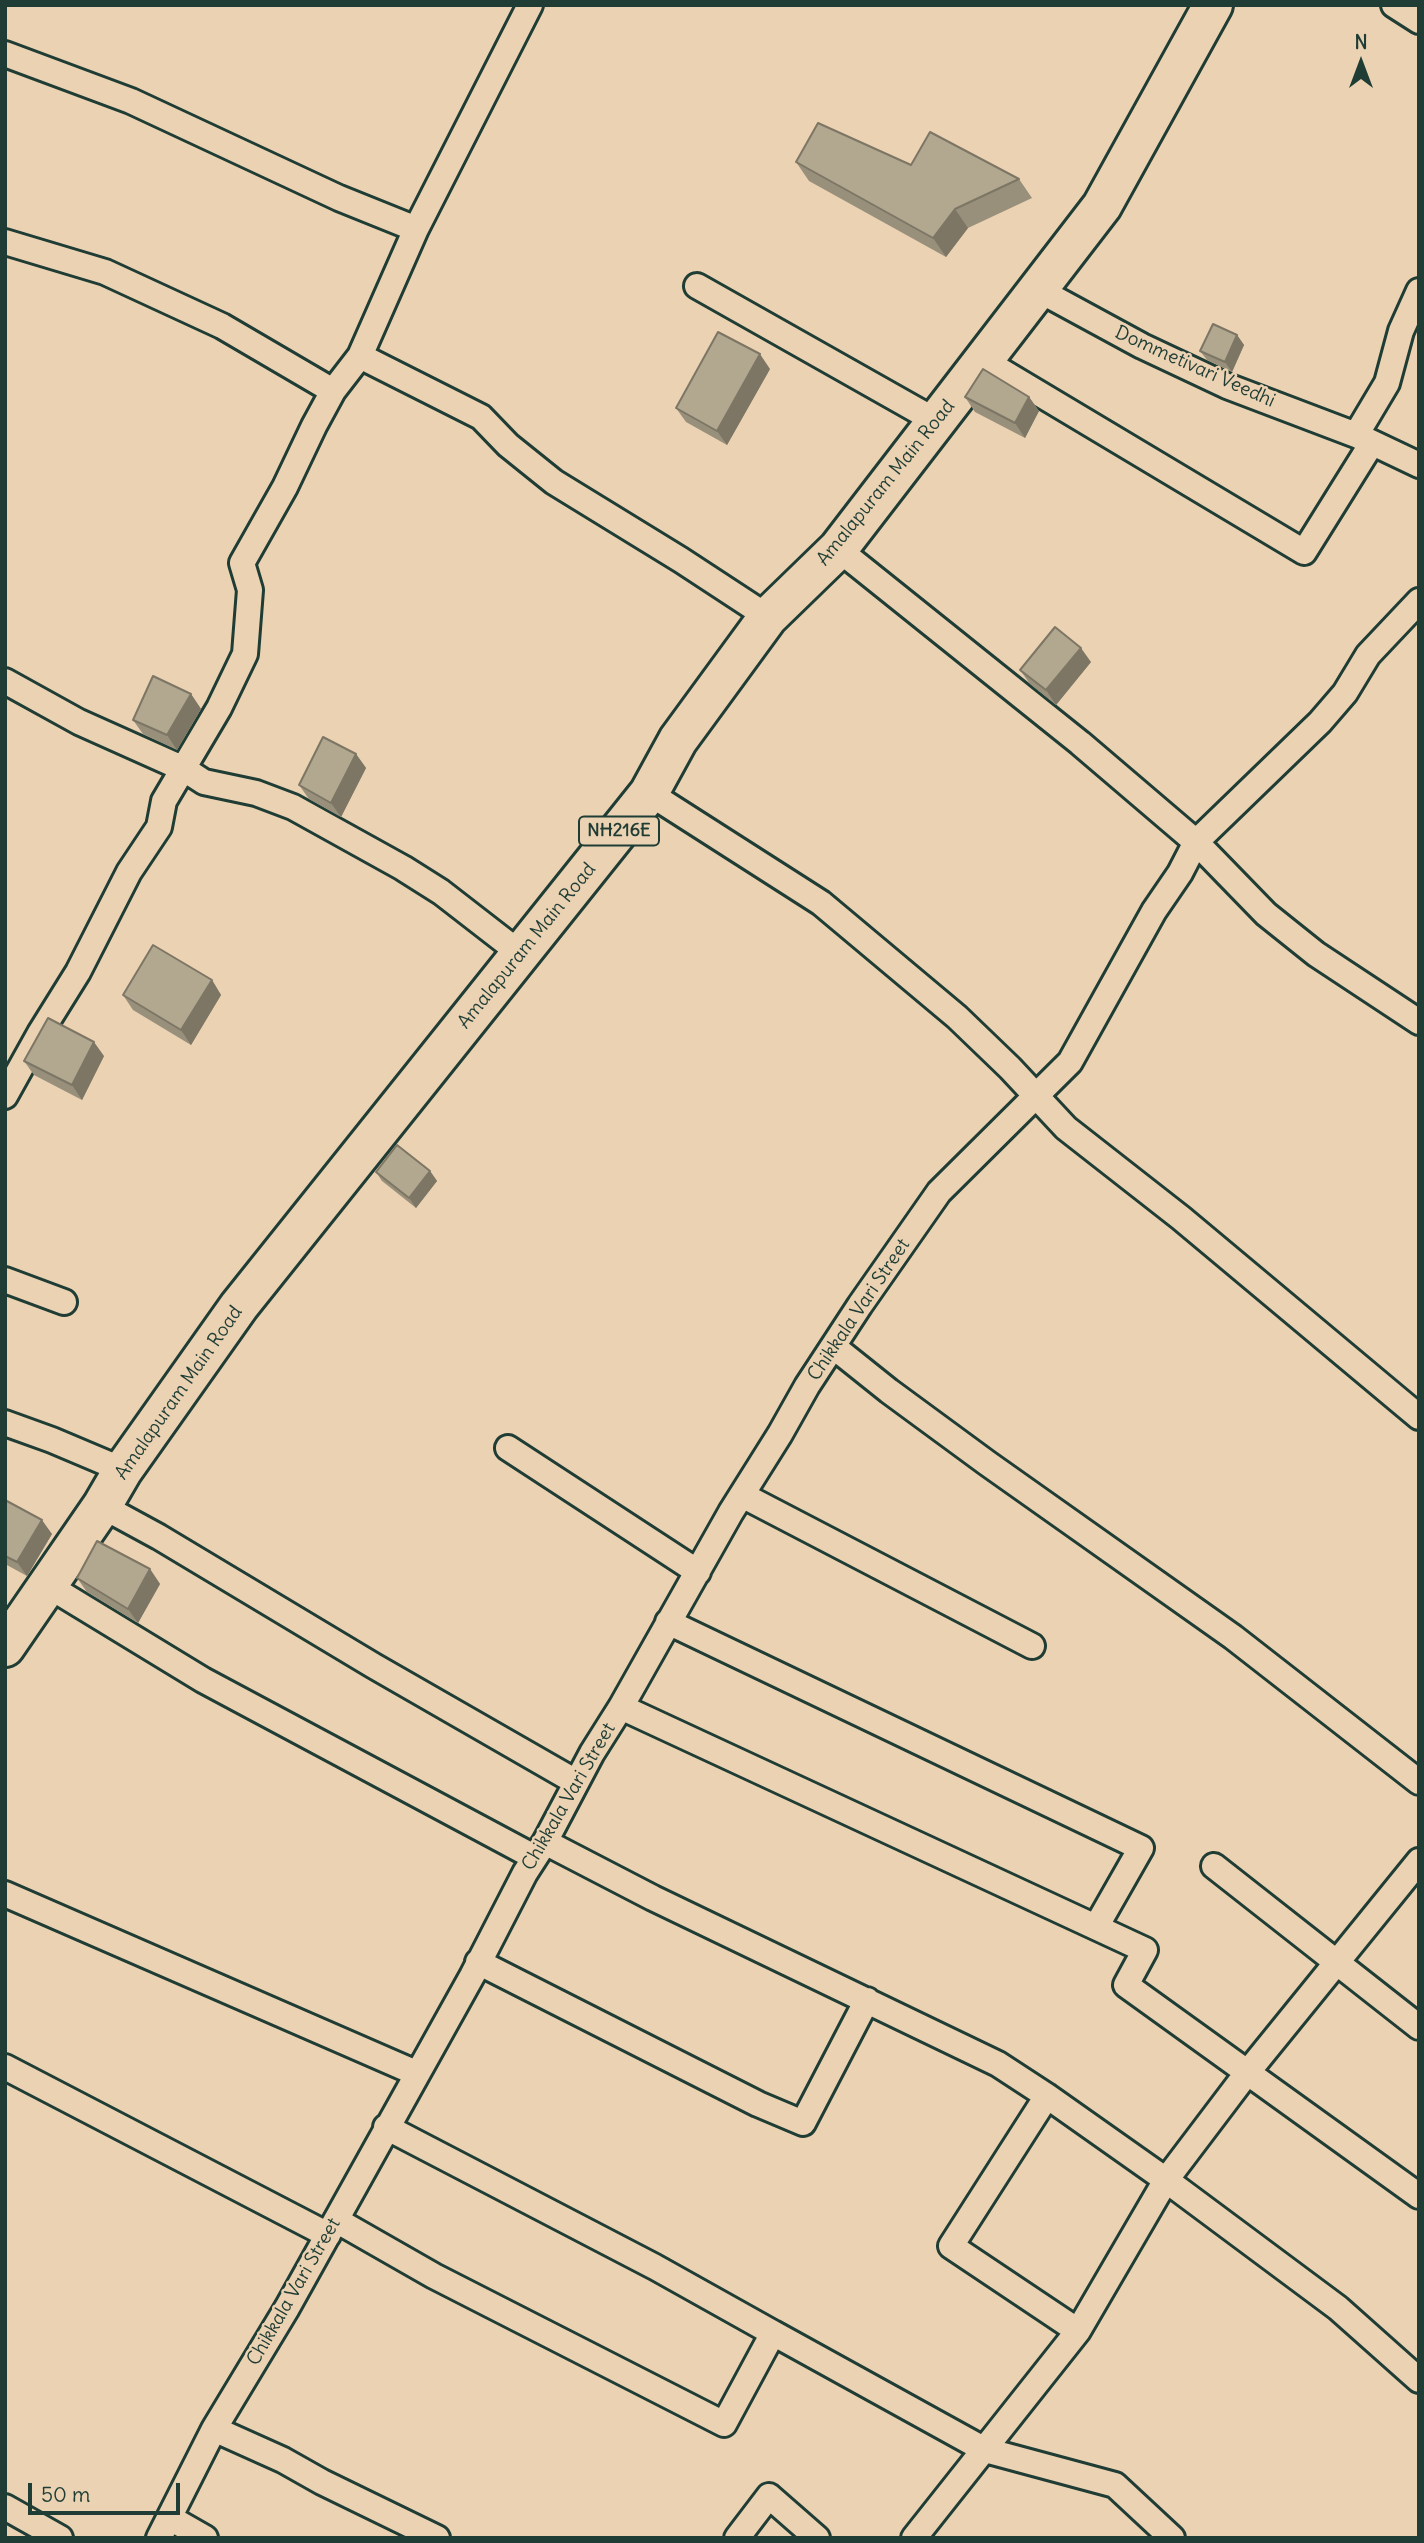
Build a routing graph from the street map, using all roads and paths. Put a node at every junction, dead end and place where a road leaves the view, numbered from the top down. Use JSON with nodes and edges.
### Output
{"nodes":[{"id":1,"x":1213,"y":5,"type":"edge"},
{"id":2,"x":1394,"y":5,"type":"edge"},
{"id":3,"x":521,"y":8,"type":"edge"},
{"id":4,"x":1419,"y":21,"type":"edge"},
{"id":5,"x":5,"y":54,"type":"edge"},
{"id":6,"x":416,"y":229,"type":"junction"},
{"id":7,"x":5,"y":242,"type":"edge"},
{"id":8,"x":697,"y":286,"type":"dead end"},
{"id":9,"x":1037,"y":289,"type":"junction"},
{"id":10,"x":1419,"y":291,"type":"edge"},
{"id":11,"x":360,"y":356,"type":"junction"},
{"id":12,"x":983,"y":360,"type":"junction"},
{"id":13,"x":333,"y":391,"type":"junction"},
{"id":14,"x":936,"y":421,"type":"junction"},
{"id":15,"x":1364,"y":439,"type":"junction"},
{"id":16,"x":1419,"y":465,"type":"edge"},
{"id":17,"x":838,"y":549,"type":"junction"},
{"id":18,"x":1419,"y":601,"type":"edge"},
{"id":19,"x":768,"y":617,"type":"junction"},
{"id":20,"x":5,"y":681,"type":"edge"},
{"id":21,"x":184,"y":769,"type":"junction"},
{"id":22,"x":649,"y":793,"type":"junction"},
{"id":23,"x":1196,"y":842,"type":"junction"},
{"id":24,"x":521,"y":954,"type":"junction"},
{"id":25,"x":1419,"y":1022,"type":"edge"},
{"id":26,"x":5,"y":1096,"type":"edge"},
{"id":27,"x":1037,"y":1096,"type":"junction"},
{"id":28,"x":5,"y":1280,"type":"edge"},
{"id":29,"x":64,"y":1302,"type":"dead end"},
{"id":30,"x":834,"y":1347,"type":"junction"},
{"id":31,"x":1419,"y":1417,"type":"edge"},
{"id":32,"x":5,"y":1423,"type":"edge"},
{"id":33,"x":508,"y":1448,"type":"dead end"},
{"id":34,"x":123,"y":1471,"type":"junction"},
{"id":35,"x":742,"y":1495,"type":"junction"},
{"id":36,"x":102,"y":1506,"type":"junction"},
{"id":37,"x":698,"y":1572,"type":"junction"},
{"id":38,"x":47,"y":1585,"type":"junction"},
{"id":39,"x":668,"y":1622,"type":"junction"},
{"id":40,"x":1032,"y":1646,"type":"dead end"},
{"id":41,"x":5,"y":1647,"type":"edge"},
{"id":42,"x":621,"y":1707,"type":"junction"},
{"id":43,"x":576,"y":1782,"type":"junction"},
{"id":44,"x":1419,"y":1782,"type":"edge"},
{"id":45,"x":540,"y":1849,"type":"junction"},
{"id":46,"x":1419,"y":1861,"type":"edge"},
{"id":47,"x":1214,"y":1866,"type":"dead end"},
{"id":48,"x":5,"y":1894,"type":"edge"},
{"id":49,"x":1096,"y":1927,"type":"junction"},
{"id":50,"x":478,"y":1962,"type":"junction"},
{"id":51,"x":1336,"y":1963,"type":"junction"},
{"id":52,"x":867,"y":2000,"type":"junction"},
{"id":53,"x":1419,"y":2027,"type":"edge"},
{"id":54,"x":5,"y":2067,"type":"edge"},
{"id":55,"x":416,"y":2073,"type":"junction"},
{"id":56,"x":1247,"y":2073,"type":"junction"},
{"id":57,"x":1047,"y":2096,"type":"junction"},
{"id":58,"x":386,"y":2127,"type":"junction"},
{"id":59,"x":1166,"y":2180,"type":"junction"},
{"id":60,"x":1419,"y":2196,"type":"edge"},
{"id":61,"x":332,"y":2228,"type":"junction"},
{"id":62,"x":1078,"y":2331,"type":"junction"},
{"id":63,"x":773,"y":2333,"type":"junction"},
{"id":64,"x":1419,"y":2380,"type":"edge"},
{"id":65,"x":214,"y":2429,"type":"junction"},
{"id":66,"x":985,"y":2450,"type":"junction"},
{"id":67,"x":5,"y":2507,"type":"edge"},
{"id":68,"x":164,"y":2528,"type":"edge"},
{"id":69,"x":60,"y":2538,"type":"edge"},
{"id":70,"x":205,"y":2538,"type":"edge"},
{"id":71,"x":437,"y":2538,"type":"edge"},
{"id":72,"x":737,"y":2538,"type":"edge"},
{"id":73,"x":817,"y":2538,"type":"edge"},
{"id":74,"x":914,"y":2538,"type":"edge"},
{"id":75,"x":1172,"y":2538,"type":"edge"}],
"edges":[{"from":1,"to":9,"type":"highway","name":"Amalapuram Main Road","number":"NH216E"},
{"from":2,"to":4,"type":"street"},
{"from":3,"to":6,"type":"street"},
{"from":5,"to":6,"type":"street"},
{"from":6,"to":11,"type":"street"},
{"from":7,"to":13,"type":"street"},
{"from":8,"to":14,"type":"street"},
{"from":9,"to":12,"type":"highway","name":"Amalapuram Main Road","number":"NH216E"},
{"from":9,"to":15,"type":"street","name":"Dommetivari Veedhi"},
{"from":10,"to":15,"type":"street"},
{"from":11,"to":13,"type":"street"},
{"from":11,"to":19,"type":"street"},
{"from":12,"to":14,"type":"highway","name":"Amalapuram Main Road","number":"NH216E"},
{"from":12,"to":15,"type":"street"},
{"from":13,"to":21,"type":"street"},
{"from":14,"to":17,"type":"highway","name":"Amalapuram Main Road","number":"NH216E"},
{"from":15,"to":16,"type":"street","name":"Dommetivari Veedhi"},
{"from":17,"to":19,"type":"highway","name":"Amalapuram Main Road","number":"NH216E"},
{"from":17,"to":23,"type":"street"},
{"from":18,"to":23,"type":"street","name":"Chikkala Vari Street"},
{"from":19,"to":22,"type":"highway","name":"Amalapuram Main Road","number":"NH216E"},
{"from":20,"to":21,"type":"street"},
{"from":21,"to":24,"type":"street"},
{"from":21,"to":26,"type":"street"},
{"from":22,"to":24,"type":"highway","name":"Amalapuram Main Road","number":"NH216E"},
{"from":22,"to":27,"type":"street"},
{"from":23,"to":25,"type":"street"},
{"from":23,"to":27,"type":"street","name":"Chikkala Vari Street"},
{"from":24,"to":34,"type":"highway","name":"Amalapuram Main Road","number":"NH216E"},
{"from":27,"to":30,"type":"street","name":"Chikkala Vari Street"},
{"from":27,"to":31,"type":"street"},
{"from":28,"to":29,"type":"street"},
{"from":30,"to":35,"type":"street","name":"Chikkala Vari Street"},
{"from":30,"to":44,"type":"street"},
{"from":32,"to":34,"type":"street"},
{"from":33,"to":37,"type":"street"},
{"from":34,"to":36,"type":"highway","name":"Amalapuram Main Road","number":"NH216E"},
{"from":35,"to":37,"type":"street","name":"Chikkala Vari Street"},
{"from":35,"to":40,"type":"street"},
{"from":36,"to":38,"type":"highway","name":"Amalapuram Main Road","number":"NH216E"},
{"from":36,"to":43,"type":"street"},
{"from":37,"to":39,"type":"street","name":"Chikkala Vari Street"},
{"from":38,"to":41,"type":"highway","name":"Amalapuram Main Road","number":"NH216E"},
{"from":38,"to":45,"type":"street"},
{"from":39,"to":42,"type":"street","name":"Chikkala Vari Street"},
{"from":39,"to":49,"type":"street"},
{"from":42,"to":43,"type":"street","name":"Chikkala Vari Street"},
{"from":42,"to":49,"type":"street"},
{"from":43,"to":45,"type":"street","name":"Chikkala Vari Street"},
{"from":45,"to":50,"type":"street","name":"Chikkala Vari Street"},
{"from":45,"to":52,"type":"street"},
{"from":46,"to":51,"type":"street"},
{"from":47,"to":51,"type":"street"},
{"from":48,"to":55,"type":"street"},
{"from":49,"to":56,"type":"street"},
{"from":50,"to":52,"type":"street"},
{"from":50,"to":55,"type":"street","name":"Chikkala Vari Street"},
{"from":51,"to":53,"type":"street"},
{"from":51,"to":56,"type":"street"},
{"from":52,"to":57,"type":"street"},
{"from":54,"to":61,"type":"street"},
{"from":55,"to":58,"type":"street","name":"Chikkala Vari Street"},
{"from":56,"to":59,"type":"street"},
{"from":56,"to":60,"type":"street"},
{"from":57,"to":59,"type":"street"},
{"from":57,"to":62,"type":"street"},
{"from":58,"to":61,"type":"street","name":"Chikkala Vari Street"},
{"from":58,"to":63,"type":"street"},
{"from":59,"to":62,"type":"street"},
{"from":59,"to":64,"type":"street"},
{"from":61,"to":63,"type":"street"},
{"from":61,"to":65,"type":"street","name":"Chikkala Vari Street"},
{"from":62,"to":66,"type":"street"},
{"from":63,"to":66,"type":"street"},
{"from":65,"to":68,"type":"street","name":"Chikkala Vari Street"},
{"from":65,"to":71,"type":"street"},
{"from":66,"to":74,"type":"street"},
{"from":66,"to":75,"type":"street"},
{"from":67,"to":69,"type":"street"},
{"from":68,"to":70,"type":"street"},
{"from":72,"to":73,"type":"street"}]}
